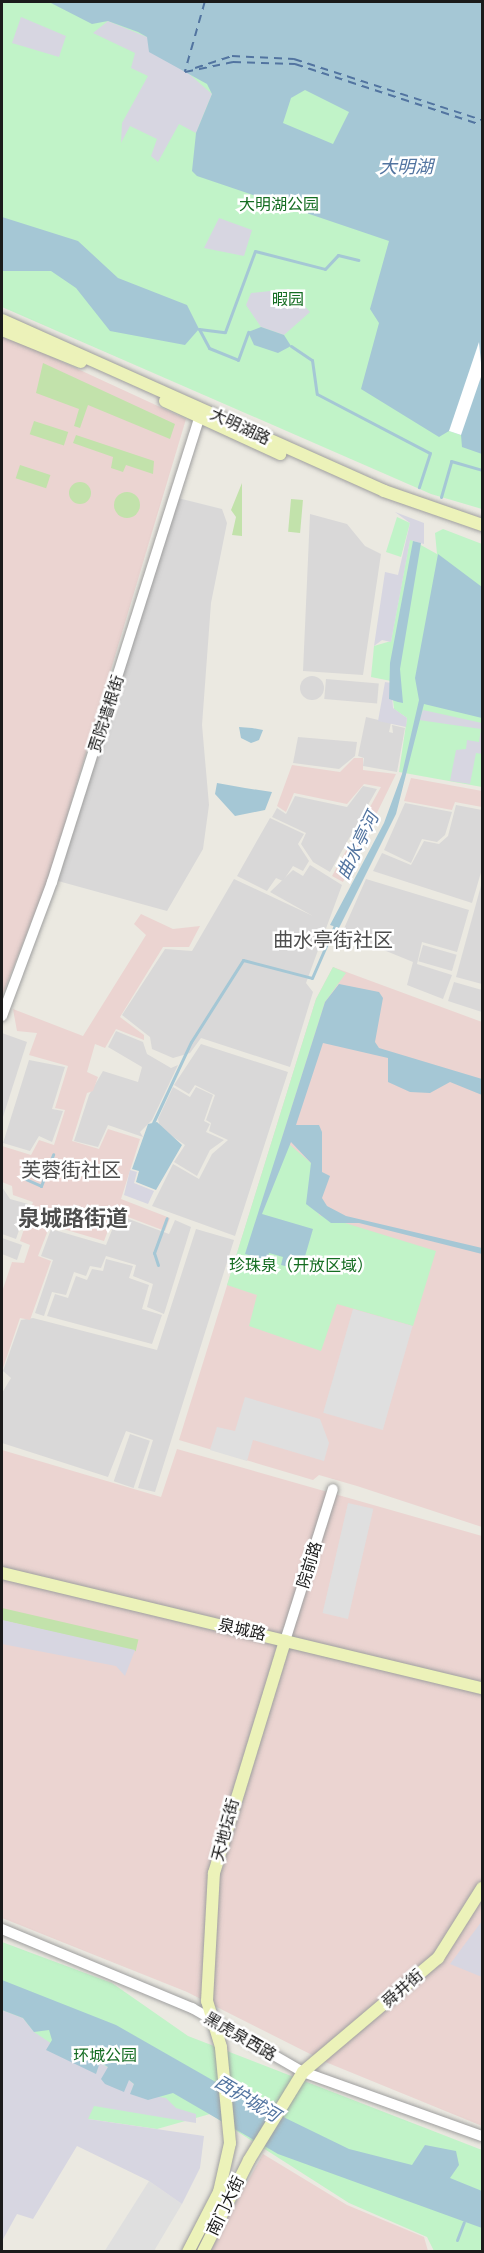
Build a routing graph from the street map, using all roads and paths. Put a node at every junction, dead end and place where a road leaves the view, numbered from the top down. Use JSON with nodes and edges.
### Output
{"nodes":[{"id":1,"x":2,"y":320,"type":"edge"},
{"id":2,"x":2,"y":330,"type":"edge"},
{"id":3,"x":200,"y":414,"type":"junction"},
{"id":4,"x":483,"y":525,"type":"edge"},
{"id":5,"x":483,"y":534,"type":"edge"},
{"id":6,"x":2,"y":1016,"type":"edge"},
{"id":7,"x":333,"y":1489,"type":"dead end"},
{"id":8,"x":2,"y":1573,"type":"edge"},
{"id":9,"x":285,"y":1641,"type":"junction"},
{"id":10,"x":483,"y":1688,"type":"edge"},
{"id":11,"x":483,"y":1888,"type":"edge"},
{"id":12,"x":2,"y":1929,"type":"edge"},
{"id":13,"x":216,"y":2026,"type":"junction"},
{"id":14,"x":303,"y":2072,"type":"junction"},
{"id":15,"x":483,"y":2136,"type":"edge"},
{"id":16,"x":188,"y":2252,"type":"edge"},
{"id":17,"x":203,"y":2252,"type":"edge"}],
"edges":[{"from":1,"to":3,"type":"main road","name":"大明湖路"},
{"from":2,"to":3,"type":"main road","name":"大明湖路"},
{"from":3,"to":4,"type":"main road","name":"大明湖路"},
{"from":3,"to":5,"type":"main road","name":"大明湖路"},
{"from":3,"to":6,"type":"street","name":"贡院墙根街"},
{"from":7,"to":9,"type":"street","name":"院前路"},
{"from":8,"to":9,"type":"main road","name":"泉城路"},
{"from":9,"to":10,"type":"main road","name":"泉城路"},
{"from":9,"to":13,"type":"main road","name":"天地坛街"},
{"from":11,"to":14,"type":"main road","name":"舜井街"},
{"from":12,"to":13,"type":"street","name":"黑虎泉西路"},
{"from":13,"to":14,"type":"street","name":"黑虎泉西路"},
{"from":13,"to":16,"type":"main road","name":"南门大街"},
{"from":14,"to":15,"type":"street","name":"黑虎泉西路"},
{"from":14,"to":17,"type":"main road","name":"南门大街"}]}
